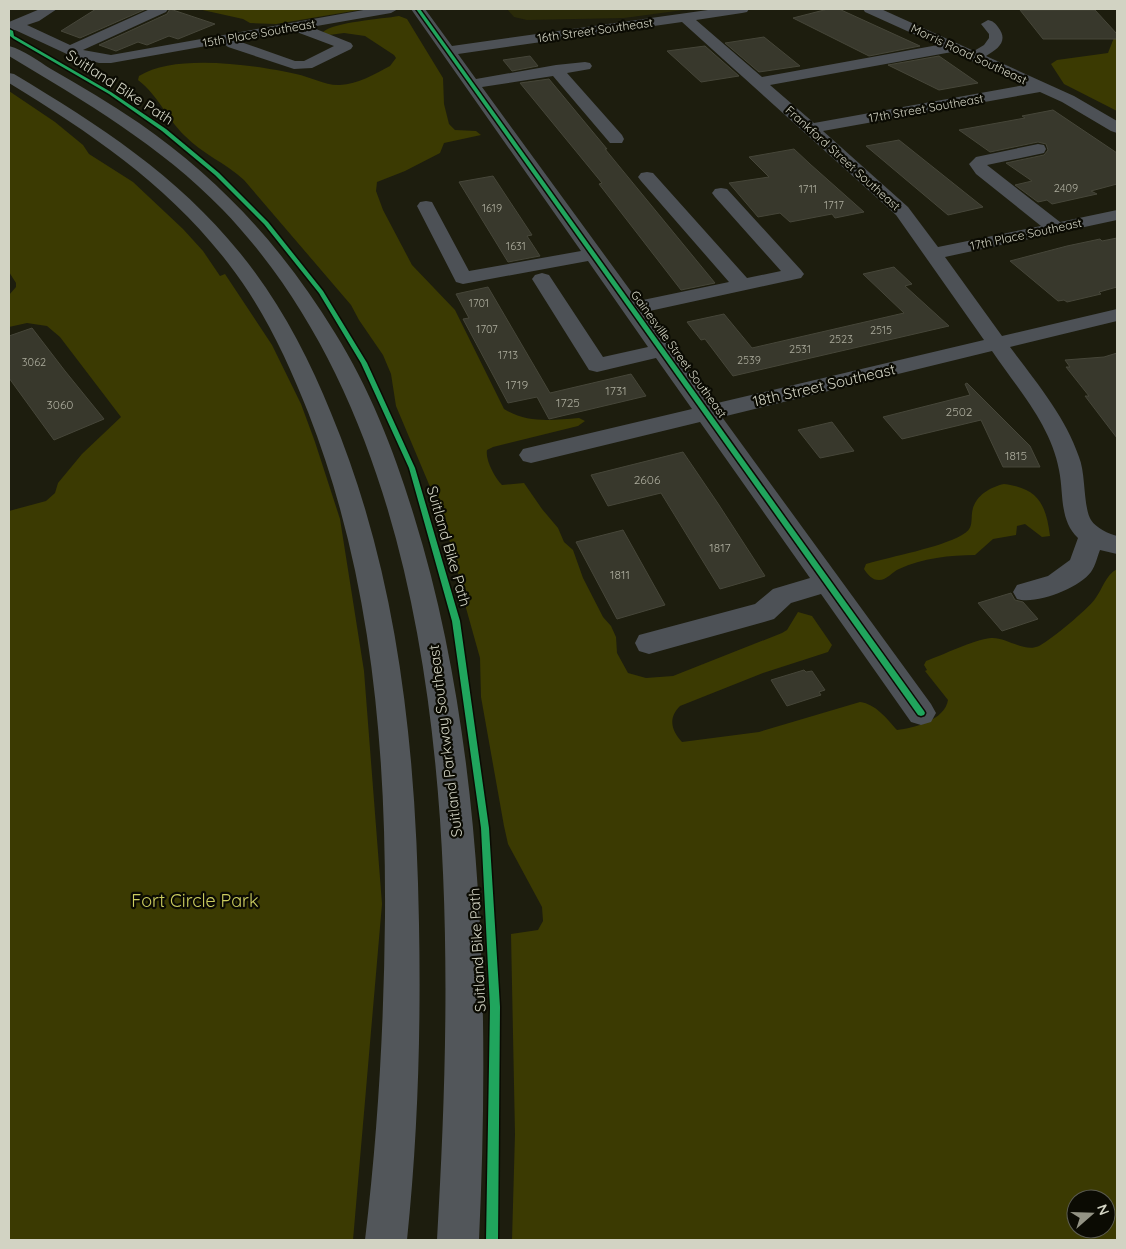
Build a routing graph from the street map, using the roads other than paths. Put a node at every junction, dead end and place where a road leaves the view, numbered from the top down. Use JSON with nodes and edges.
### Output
{"nodes":[{"id":1,"x":50,"y":9,"type":"edge"},
{"id":2,"x":161,"y":9,"type":"edge"},
{"id":3,"x":391,"y":9,"type":"edge"},
{"id":4,"x":418,"y":9,"type":"edge"},
{"id":5,"x":742,"y":9,"type":"edge"},
{"id":6,"x":870,"y":9,"type":"edge"},
{"id":7,"x":630,"y":14,"type":"dead end"},
{"id":8,"x":685,"y":17,"type":"junction"},
{"id":9,"x":641,"y":23,"type":"junction"},
{"id":10,"x":988,"y":24,"type":"dead end"},
{"id":11,"x":12,"y":26,"type":"edge"},
{"id":12,"x":295,"y":26,"type":"junction"},
{"id":13,"x":227,"y":38,"type":"junction"},
{"id":14,"x":954,"y":47,"type":"junction"},
{"id":15,"x":9,"y":50,"type":"edge"},
{"id":16,"x":71,"y":50,"type":"junction"},
{"id":17,"x":448,"y":51,"type":"junction"},
{"id":18,"x":974,"y":56,"type":"junction"},
{"id":19,"x":585,"y":66,"type":"dead end"},
{"id":20,"x":556,"y":70,"type":"junction"},
{"id":21,"x":9,"y":77,"type":"edge"},
{"id":22,"x":759,"y":82,"type":"junction"},
{"id":23,"x":472,"y":84,"type":"junction"},
{"id":24,"x":1041,"y":87,"type":"junction"},
{"id":25,"x":811,"y":128,"type":"junction"},
{"id":26,"x":1117,"y":128,"type":"edge"},
{"id":27,"x":616,"y":139,"type":"dead end"},
{"id":28,"x":1038,"y":150,"type":"dead end"},
{"id":29,"x":648,"y":177,"type":"dead end"},
{"id":30,"x":721,"y":193,"type":"dead end"},
{"id":31,"x":426,"y":206,"type":"dead end"},
{"id":32,"x":1117,"y":215,"type":"edge"},
{"id":33,"x":1056,"y":228,"type":"junction"},
{"id":34,"x":594,"y":254,"type":"junction"},
{"id":35,"x":934,"y":254,"type":"junction"},
{"id":36,"x":542,"y":279,"type":"dead end"},
{"id":37,"x":742,"y":285,"type":"junction"},
{"id":38,"x":633,"y":308,"type":"junction"},
{"id":39,"x":1117,"y":315,"type":"edge"},
{"id":40,"x":998,"y":344,"type":"junction"},
{"id":41,"x":663,"y":350,"type":"junction"},
{"id":42,"x":708,"y":413,"type":"junction"},
{"id":43,"x":531,"y":454,"type":"dead end"},
{"id":44,"x":1108,"y":542,"type":"edge"},
{"id":45,"x":828,"y":582,"type":"junction"},
{"id":46,"x":1026,"y":592,"type":"dead end"},
{"id":47,"x":649,"y":643,"type":"dead end"},
{"id":48,"x":921,"y":713,"type":"dead end"},
{"id":49,"x":386,"y":1240,"type":"edge"},
{"id":50,"x":458,"y":1240,"type":"edge"}],
"edges":[{"from":1,"to":11,"type":"street"},
{"from":2,"to":16,"type":"street"},
{"from":3,"to":12,"type":"street","name":"15th Place Southeast"},
{"from":4,"to":17,"type":"street","name":"Gainesville Street Southeast"},
{"from":5,"to":8,"type":"street","name":"16th Street Southeast"},
{"from":6,"to":14,"type":"street","name":"Morris Road Southeast"},
{"from":7,"to":9,"type":"street"},
{"from":8,"to":9,"type":"street","name":"16th Street Southeast"},
{"from":8,"to":22,"type":"street","name":"Frankford Street Southeast"},
{"from":9,"to":17,"type":"street","name":"16th Street Southeast"},
{"from":10,"to":18,"type":"street"},
{"from":11,"to":16,"type":"street","name":"15th Place Southeast"},
{"from":12,"to":13,"type":"street","name":"15th Place Southeast"},
{"from":12,"to":13,"type":"street"},
{"from":13,"to":16,"type":"street","name":"15th Place Southeast"},
{"from":14,"to":18,"type":"street","name":"Morris Road Southeast"},
{"from":14,"to":22,"type":"street"},
{"from":15,"to":50,"type":"highway","name":"Suitland Parkway Southeast"},
{"from":17,"to":23,"type":"street","name":"Gainesville Street Southeast"},
{"from":18,"to":24,"type":"street","name":"Morris Road Southeast"},
{"from":19,"to":20,"type":"street"},
{"from":20,"to":23,"type":"street"},
{"from":20,"to":27,"type":"street"},
{"from":21,"to":49,"type":"highway"},
{"from":22,"to":25,"type":"street","name":"Frankford Street Southeast"},
{"from":23,"to":34,"type":"street","name":"Gainesville Street Southeast"},
{"from":24,"to":25,"type":"street","name":"17th Street Southeast"},
{"from":24,"to":26,"type":"street","name":"Morris Road Southeast"},
{"from":25,"to":35,"type":"street","name":"Frankford Street Southeast"},
{"from":28,"to":33,"type":"street"},
{"from":29,"to":37,"type":"street"},
{"from":30,"to":37,"type":"street"},
{"from":31,"to":34,"type":"street"},
{"from":32,"to":33,"type":"street","name":"17th Place Southeast"},
{"from":33,"to":35,"type":"street","name":"17th Place Southeast"},
{"from":34,"to":38,"type":"street","name":"Gainesville Street Southeast"},
{"from":35,"to":40,"type":"street","name":"Frankford Street Southeast"},
{"from":36,"to":41,"type":"street"},
{"from":37,"to":38,"type":"street"},
{"from":38,"to":41,"type":"street","name":"Gainesville Street Southeast"},
{"from":39,"to":40,"type":"street","name":"18th Street Southeast"},
{"from":40,"to":42,"type":"street","name":"18th Street Southeast"},
{"from":40,"to":44,"type":"street"},
{"from":41,"to":42,"type":"street","name":"Gainesville Street Southeast"},
{"from":42,"to":43,"type":"street","name":"18th Street Southeast"},
{"from":42,"to":45,"type":"street","name":"Gainesville Street Southeast"},
{"from":44,"to":46,"type":"street"},
{"from":45,"to":47,"type":"street"},
{"from":45,"to":48,"type":"street","name":"Gainesville Street Southeast"}]}
